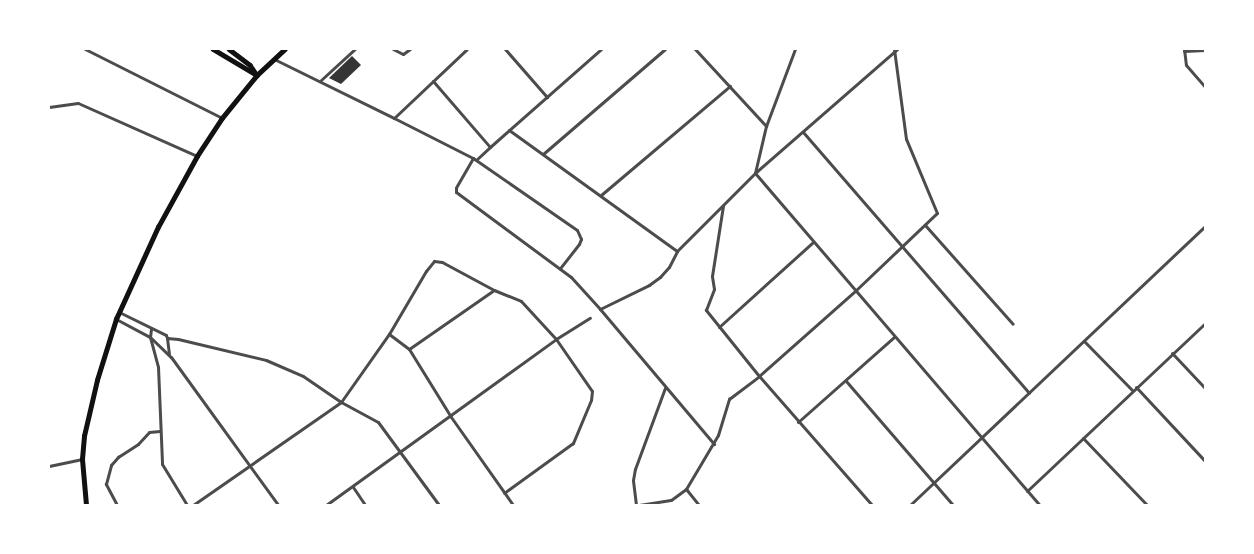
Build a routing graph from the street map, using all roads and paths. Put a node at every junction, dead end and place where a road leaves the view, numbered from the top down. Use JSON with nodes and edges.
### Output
{"nodes":[{"id":1,"x":85,"y":49,"type":"edge"},
{"id":2,"x":213,"y":49,"type":"edge"},
{"id":3,"x":229,"y":49,"type":"edge"},
{"id":4,"x":284,"y":49,"type":"edge"},
{"id":5,"x":356,"y":49,"type":"edge"},
{"id":6,"x":393,"y":49,"type":"edge"},
{"id":7,"x":410,"y":49,"type":"edge"},
{"id":8,"x":467,"y":49,"type":"edge"},
{"id":9,"x":506,"y":49,"type":"edge"},
{"id":10,"x":601,"y":49,"type":"edge"},
{"id":11,"x":665,"y":49,"type":"edge"},
{"id":12,"x":695,"y":49,"type":"edge"},
{"id":13,"x":795,"y":49,"type":"edge"},
{"id":14,"x":895,"y":49,"type":"edge"},
{"id":15,"x":1184,"y":50,"type":"edge"},
{"id":16,"x":1205,"y":50,"type":"edge"},
{"id":17,"x":273,"y":59,"type":"junction"},
{"id":18,"x":257,"y":75,"type":"junction"},
{"id":19,"x":320,"y":80,"type":"junction"},
{"id":20,"x":433,"y":81,"type":"junction"},
{"id":21,"x":730,"y":86,"type":"junction"},
{"id":22,"x":1205,"y":88,"type":"edge"},
{"id":23,"x":546,"y":97,"type":"junction"},
{"id":24,"x":49,"y":107,"type":"edge"},
{"id":25,"x":222,"y":118,"type":"junction"},
{"id":26,"x":394,"y":118,"type":"junction"},
{"id":27,"x":766,"y":126,"type":"junction"},
{"id":28,"x":509,"y":130,"type":"junction"},
{"id":29,"x":803,"y":132,"type":"junction"},
{"id":30,"x":490,"y":147,"type":"junction"},
{"id":31,"x":543,"y":154,"type":"junction"},
{"id":32,"x":197,"y":156,"type":"junction"},
{"id":33,"x":475,"y":159,"type":"junction"},
{"id":34,"x":755,"y":173,"type":"junction"},
{"id":35,"x":600,"y":195,"type":"junction"},
{"id":36,"x":723,"y":206,"type":"junction"},
{"id":37,"x":925,"y":225,"type":"junction"},
{"id":38,"x":1205,"y":226,"type":"edge"},
{"id":39,"x":813,"y":242,"type":"junction"},
{"id":40,"x":902,"y":247,"type":"junction"},
{"id":41,"x":677,"y":251,"type":"junction"},
{"id":42,"x":560,"y":268,"type":"junction"},
{"id":43,"x":494,"y":290,"type":"junction"},
{"id":44,"x":854,"y":291,"type":"junction"},
{"id":45,"x":600,"y":309,"type":"junction"},
{"id":46,"x":119,"y":312,"type":"junction"},
{"id":47,"x":590,"y":318,"type":"dead end"},
{"id":48,"x":116,"y":319,"type":"junction"},
{"id":49,"x":1205,"y":323,"type":"edge"},
{"id":50,"x":1013,"y":324,"type":"dead end"},
{"id":51,"x":719,"y":327,"type":"junction"},
{"id":52,"x":151,"y":329,"type":"junction"},
{"id":53,"x":389,"y":334,"type":"junction"},
{"id":54,"x":150,"y":337,"type":"junction"},
{"id":55,"x":894,"y":337,"type":"junction"},
{"id":56,"x":167,"y":338,"type":"junction"},
{"id":57,"x":556,"y":339,"type":"junction"},
{"id":58,"x":1084,"y":341,"type":"junction"},
{"id":59,"x":409,"y":349,"type":"junction"},
{"id":60,"x":1172,"y":353,"type":"junction"},
{"id":61,"x":169,"y":355,"type":"junction"},
{"id":62,"x":759,"y":376,"type":"junction"},
{"id":63,"x":846,"y":381,"type":"junction"},
{"id":64,"x":1136,"y":387,"type":"junction"},
{"id":65,"x":665,"y":388,"type":"junction"},
{"id":66,"x":1205,"y":388,"type":"edge"},
{"id":67,"x":1132,"y":390,"type":"junction"},
{"id":68,"x":1029,"y":393,"type":"junction"},
{"id":69,"x":341,"y":402,"type":"junction"},
{"id":70,"x":451,"y":417,"type":"junction"},
{"id":71,"x":798,"y":422,"type":"junction"},
{"id":72,"x":160,"y":431,"type":"junction"},
{"id":73,"x":982,"y":438,"type":"junction"},
{"id":74,"x":1083,"y":438,"type":"junction"},
{"id":75,"x":714,"y":444,"type":"junction"},
{"id":76,"x":402,"y":452,"type":"junction"},
{"id":77,"x":82,"y":459,"type":"junction"},
{"id":78,"x":1205,"y":461,"type":"edge"},
{"id":79,"x":49,"y":466,"type":"edge"},
{"id":80,"x":249,"y":466,"type":"junction"},
{"id":81,"x":934,"y":483,"type":"junction"},
{"id":82,"x":353,"y":487,"type":"junction"},
{"id":83,"x":686,"y":489,"type":"junction"},
{"id":84,"x":1027,"y":491,"type":"junction"},
{"id":85,"x":504,"y":493,"type":"junction"},
{"id":86,"x":671,"y":500,"type":"junction"},
{"id":87,"x":86,"y":505,"type":"edge"},
{"id":88,"x":117,"y":505,"type":"edge"},
{"id":89,"x":187,"y":505,"type":"edge"},
{"id":90,"x":192,"y":505,"type":"edge"},
{"id":91,"x":278,"y":505,"type":"edge"},
{"id":92,"x":326,"y":505,"type":"edge"},
{"id":93,"x":365,"y":505,"type":"edge"},
{"id":94,"x":439,"y":505,"type":"edge"},
{"id":95,"x":513,"y":505,"type":"edge"},
{"id":96,"x":637,"y":505,"type":"edge"},
{"id":97,"x":672,"y":505,"type":"edge"},
{"id":98,"x":699,"y":505,"type":"edge"},
{"id":99,"x":872,"y":505,"type":"edge"},
{"id":100,"x":910,"y":505,"type":"edge"},
{"id":101,"x":953,"y":505,"type":"edge"},
{"id":102,"x":1040,"y":505,"type":"edge"},
{"id":103,"x":1147,"y":505,"type":"edge"}],
"edges":[{"from":1,"to":25,"type":"street"},
{"from":2,"to":18,"type":"main road"},
{"from":3,"to":18,"type":"main road"},
{"from":4,"to":17,"type":"main road"},
{"from":5,"to":19,"type":"street"},
{"from":6,"to":7,"type":"street"},
{"from":8,"to":20,"type":"street"},
{"from":9,"to":23,"type":"street"},
{"from":10,"to":23,"type":"street"},
{"from":11,"to":31,"type":"street"},
{"from":12,"to":21,"type":"street"},
{"from":13,"to":27,"type":"street"},
{"from":14,"to":29,"type":"street"},
{"from":14,"to":37,"type":"street"},
{"from":15,"to":16,"type":"street"},
{"from":15,"to":22,"type":"street"},
{"from":17,"to":18,"type":"main road"},
{"from":17,"to":19,"type":"street"},
{"from":18,"to":25,"type":"main road"},
{"from":19,"to":26,"type":"street"},
{"from":20,"to":26,"type":"street"},
{"from":20,"to":30,"type":"street"},
{"from":21,"to":27,"type":"street"},
{"from":21,"to":35,"type":"street"},
{"from":23,"to":28,"type":"street"},
{"from":24,"to":32,"type":"street"},
{"from":25,"to":32,"type":"main road"},
{"from":26,"to":33,"type":"street"},
{"from":27,"to":34,"type":"street"},
{"from":28,"to":30,"type":"street"},
{"from":28,"to":31,"type":"street"},
{"from":29,"to":34,"type":"street"},
{"from":29,"to":40,"type":"street"},
{"from":30,"to":33,"type":"street"},
{"from":31,"to":35,"type":"street"},
{"from":32,"to":46,"type":"main road"},
{"from":33,"to":42,"type":"street"},
{"from":33,"to":42,"type":"street"},
{"from":34,"to":36,"type":"street"},
{"from":34,"to":39,"type":"street"},
{"from":35,"to":41,"type":"street"},
{"from":36,"to":41,"type":"street"},
{"from":36,"to":51,"type":"street"},
{"from":37,"to":40,"type":"street"},
{"from":37,"to":50,"type":"street"},
{"from":38,"to":58,"type":"street"},
{"from":39,"to":44,"type":"street"},
{"from":39,"to":51,"type":"street"},
{"from":40,"to":44,"type":"street"},
{"from":40,"to":68,"type":"street"},
{"from":41,"to":45,"type":"street"},
{"from":42,"to":45,"type":"street"},
{"from":43,"to":53,"type":"street"},
{"from":43,"to":57,"type":"street"},
{"from":43,"to":59,"type":"street"},
{"from":44,"to":55,"type":"street"},
{"from":44,"to":62,"type":"street"},
{"from":45,"to":65,"type":"street"},
{"from":46,"to":48,"type":"main road"},
{"from":46,"to":52,"type":"street"},
{"from":47,"to":57,"type":"street"},
{"from":48,"to":54,"type":"street"},
{"from":48,"to":77,"type":"main road"},
{"from":49,"to":60,"type":"street"},
{"from":51,"to":62,"type":"street"},
{"from":52,"to":54,"type":"street"},
{"from":52,"to":56,"type":"street"},
{"from":53,"to":59,"type":"street"},
{"from":53,"to":69,"type":"street"},
{"from":54,"to":61,"type":"street"},
{"from":54,"to":72,"type":"street"},
{"from":55,"to":63,"type":"street"},
{"from":55,"to":73,"type":"street"},
{"from":56,"to":61,"type":"street"},
{"from":56,"to":69,"type":"street"},
{"from":57,"to":70,"type":"street"},
{"from":57,"to":85,"type":"street"},
{"from":58,"to":67,"type":"street"},
{"from":58,"to":68,"type":"street"},
{"from":59,"to":70,"type":"street"},
{"from":60,"to":64,"type":"street"},
{"from":60,"to":66,"type":"street"},
{"from":61,"to":80,"type":"street"},
{"from":62,"to":71,"type":"street"},
{"from":62,"to":75,"type":"street"},
{"from":63,"to":71,"type":"street"},
{"from":63,"to":81,"type":"street"},
{"from":64,"to":67,"type":"street"},
{"from":64,"to":78,"type":"street"},
{"from":65,"to":75,"type":"street"},
{"from":65,"to":96,"type":"street"},
{"from":67,"to":74,"type":"street"},
{"from":68,"to":73,"type":"street"},
{"from":69,"to":76,"type":"street"},
{"from":69,"to":80,"type":"street"},
{"from":70,"to":76,"type":"street"},
{"from":70,"to":85,"type":"street"},
{"from":71,"to":99,"type":"street"},
{"from":72,"to":88,"type":"street"},
{"from":72,"to":89,"type":"street"},
{"from":73,"to":81,"type":"street"},
{"from":73,"to":84,"type":"street"},
{"from":74,"to":84,"type":"street"},
{"from":74,"to":103,"type":"street"},
{"from":75,"to":83,"type":"street"},
{"from":76,"to":82,"type":"street"},
{"from":76,"to":94,"type":"street"},
{"from":77,"to":79,"type":"street"},
{"from":77,"to":87,"type":"main road"},
{"from":80,"to":90,"type":"street"},
{"from":80,"to":91,"type":"street"},
{"from":81,"to":100,"type":"street"},
{"from":81,"to":101,"type":"street"},
{"from":82,"to":92,"type":"street"},
{"from":82,"to":93,"type":"street"},
{"from":83,"to":86,"type":"street"},
{"from":83,"to":98,"type":"street"},
{"from":84,"to":102,"type":"street"},
{"from":85,"to":95,"type":"street"},
{"from":86,"to":96,"type":"street"},
{"from":86,"to":97,"type":"street"}]}
